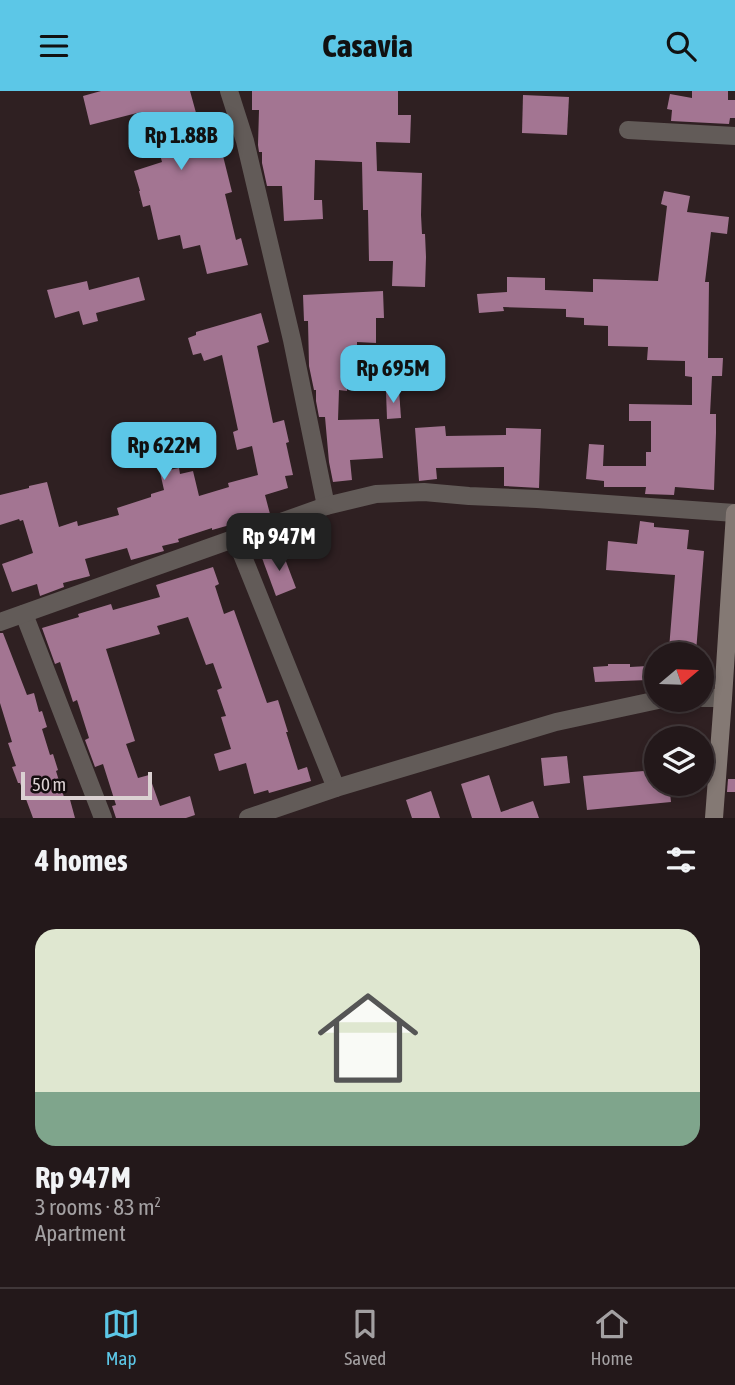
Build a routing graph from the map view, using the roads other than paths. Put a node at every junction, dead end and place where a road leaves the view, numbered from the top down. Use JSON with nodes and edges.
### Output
{"nodes":[{"id":1,"x":229,"y":91,"type":"edge"},
{"id":2,"x":628,"y":130,"type":"dead end"},
{"id":3,"x":735,"y":136,"type":"edge"},
{"id":4,"x":326,"y":506,"type":"junction"},
{"id":5,"x":735,"y":513,"type":"edge"},
{"id":6,"x":235,"y":537,"type":"junction"},
{"id":7,"x":24,"y":614,"type":"junction"},
{"id":8,"x":0,"y":622,"type":"edge"},
{"id":9,"x":714,"y":698,"type":"edge"},
{"id":10,"x":723,"y":698,"type":"junction"},
{"id":11,"x":644,"y":703,"type":"edge"},
{"id":12,"x":336,"y":788,"type":"junction"},
{"id":13,"x":103,"y":818,"type":"edge"},
{"id":14,"x":248,"y":818,"type":"edge"},
{"id":15,"x":714,"y":818,"type":"edge"}],
"edges":[{"from":1,"to":4,"type":"street"},
{"from":2,"to":3,"type":"street"},
{"from":4,"to":5,"type":"street"},
{"from":4,"to":6,"type":"street"},
{"from":5,"to":10,"type":"street"},
{"from":6,"to":7,"type":"street"},
{"from":6,"to":12,"type":"street"},
{"from":7,"to":8,"type":"street"},
{"from":7,"to":13,"type":"street"},
{"from":9,"to":10,"type":"street"},
{"from":10,"to":15,"type":"street"},
{"from":11,"to":12,"type":"street"},
{"from":12,"to":14,"type":"street"}]}
